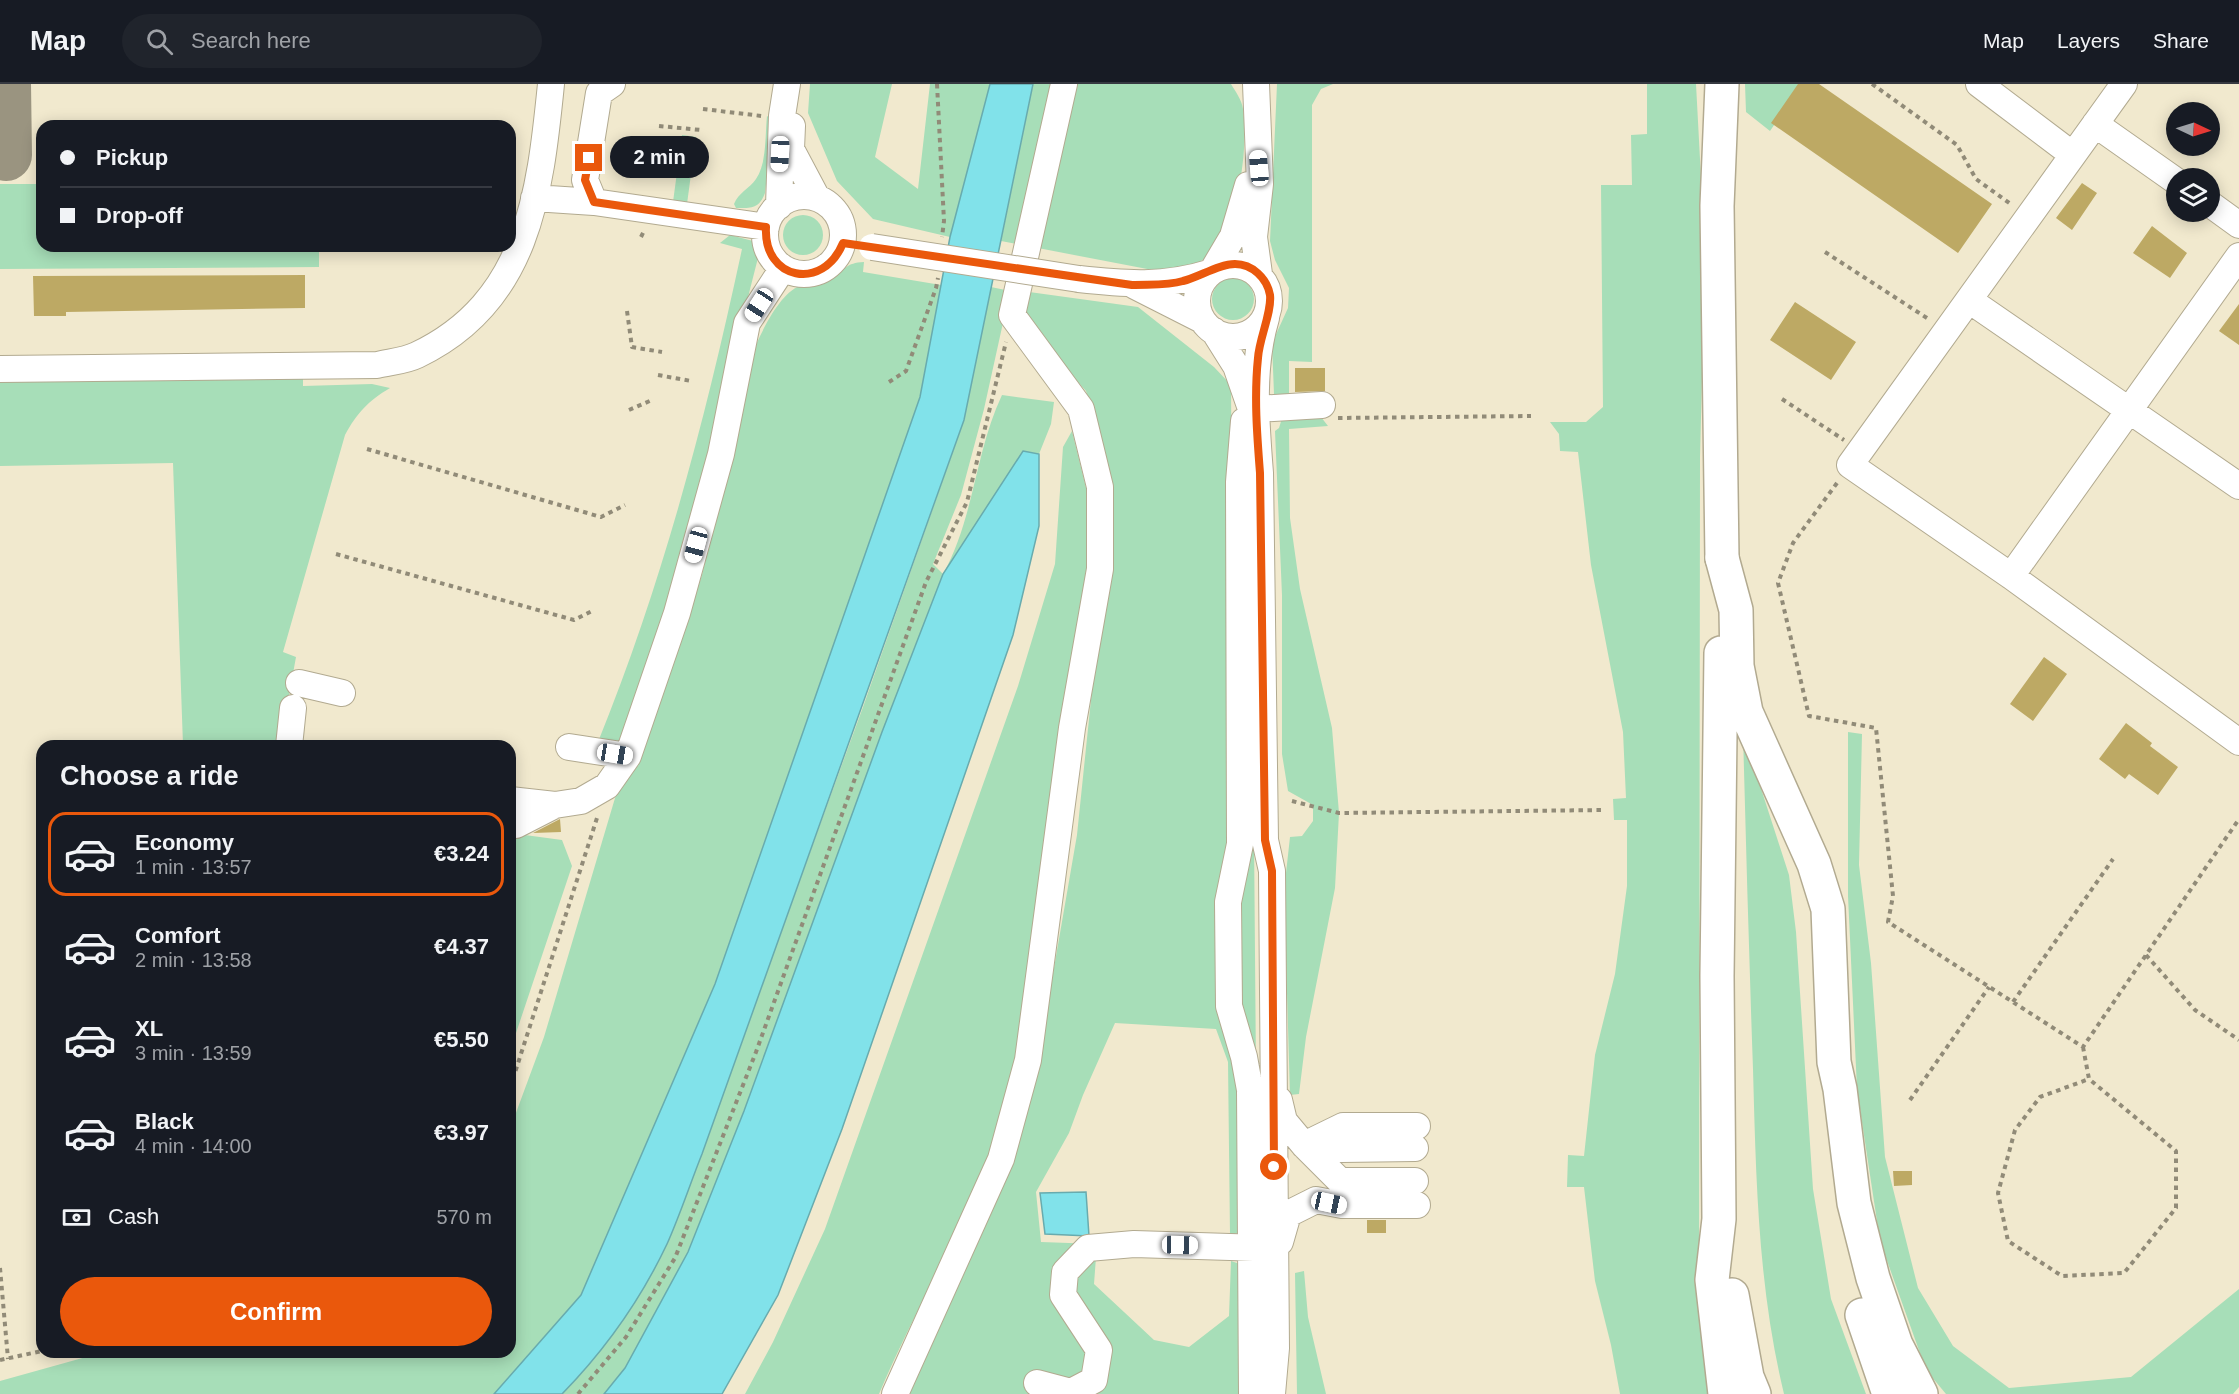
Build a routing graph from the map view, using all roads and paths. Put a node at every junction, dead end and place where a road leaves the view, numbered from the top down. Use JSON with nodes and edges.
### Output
{"nodes":[{"id":1,"x":551,"y":84,"type":"edge"},
{"id":2,"x":612,"y":84,"type":"edge"},
{"id":3,"x":787,"y":84,"type":"edge"},
{"id":4,"x":799,"y":84,"type":"edge"},
{"id":5,"x":1064,"y":84,"type":"edge"},
{"id":6,"x":1256,"y":84,"type":"edge"},
{"id":7,"x":1708,"y":84,"type":"edge"},
{"id":8,"x":1722,"y":84,"type":"edge"},
{"id":9,"x":1872,"y":84,"type":"edge"},
{"id":10,"x":1979,"y":84,"type":"edge"},
{"id":11,"x":2124,"y":84,"type":"edge"},
{"id":12,"x":703,"y":109,"type":"dead end"},
{"id":13,"x":782,"y":116,"type":"junction"},
{"id":14,"x":2095,"y":124,"type":"junction"},
{"id":15,"x":659,"y":126,"type":"dead end"},
{"id":16,"x":701,"y":130,"type":"dead end"},
{"id":17,"x":1256,"y":135,"type":"junction"},
{"id":18,"x":2073,"y":155,"type":"junction"},
{"id":19,"x":2166,"y":174,"type":"edge"},
{"id":20,"x":534,"y":198,"type":"junction"},
{"id":21,"x":817,"y":198,"type":"junction"},
{"id":22,"x":594,"y":202,"type":"junction"},
{"id":23,"x":1717,"y":206,"type":"junction"},
{"id":24,"x":2220,"y":211,"type":"edge"},
{"id":25,"x":772,"y":216,"type":"junction"},
{"id":26,"x":2029,"y":216,"type":"junction"},
{"id":27,"x":2239,"y":225,"type":"edge"},
{"id":28,"x":843,"y":243,"type":"junction"},
{"id":29,"x":1825,"y":252,"type":"dead end"},
{"id":30,"x":2239,"y":256,"type":"edge"},
{"id":31,"x":783,"y":268,"type":"junction"},
{"id":32,"x":1211,"y":272,"type":"junction"},
{"id":33,"x":1259,"y":274,"type":"junction"},
{"id":34,"x":1132,"y":285,"type":"junction"},
{"id":35,"x":1969,"y":300,"type":"junction"},
{"id":36,"x":627,"y":311,"type":"dead end"},
{"id":37,"x":1012,"y":315,"type":"junction"},
{"id":38,"x":1266,"y":318,"type":"junction"},
{"id":39,"x":1208,"y":326,"type":"junction"},
{"id":40,"x":1947,"y":331,"type":"junction"},
{"id":41,"x":662,"y":352,"type":"dead end"},
{"id":42,"x":0,"y":369,"type":"edge"},
{"id":43,"x":658,"y":375,"type":"dead end"},
{"id":44,"x":691,"y":381,"type":"dead end"},
{"id":45,"x":1782,"y":399,"type":"dead end"},
{"id":46,"x":652,"y":400,"type":"dead end"},
{"id":47,"x":1313,"y":405,"type":"joint"},
{"id":48,"x":2130,"y":409,"type":"junction"},
{"id":49,"x":629,"y":410,"type":"dead end"},
{"id":50,"x":1253,"y":410,"type":"junction"},
{"id":51,"x":1531,"y":416,"type":"dead end"},
{"id":52,"x":367,"y":449,"type":"dead end"},
{"id":53,"x":1856,"y":458,"type":"junction"},
{"id":54,"x":2239,"y":486,"type":"edge"},
{"id":55,"x":625,"y":505,"type":"dead end"},
{"id":56,"x":336,"y":554,"type":"dead end"},
{"id":57,"x":1722,"y":558,"type":"junction"},
{"id":58,"x":2011,"y":576,"type":"junction"},
{"id":59,"x":592,"y":611,"type":"dead end"},
{"id":60,"x":342,"y":693,"type":"dead end"},
{"id":61,"x":290,"y":740,"type":"edge"},
{"id":62,"x":2239,"y":742,"type":"edge"},
{"id":63,"x":569,"y":747,"type":"dead end"},
{"id":64,"x":628,"y":756,"type":"junction"},
{"id":65,"x":607,"y":786,"type":"junction"},
{"id":66,"x":516,"y":801,"type":"edge"},
{"id":67,"x":1292,"y":801,"type":"dead end"},
{"id":68,"x":555,"y":805,"type":"junction"},
{"id":69,"x":1604,"y":810,"type":"dead end"},
{"id":70,"x":2239,"y":819,"type":"edge"},
{"id":71,"x":516,"y":825,"type":"edge"},
{"id":72,"x":1265,"y":840,"type":"junction"},
{"id":73,"x":2113,"y":859,"type":"dead end"},
{"id":74,"x":2146,"y":955,"type":"junction"},
{"id":75,"x":1989,"y":987,"type":"junction"},
{"id":76,"x":2013,"y":1002,"type":"junction"},
{"id":77,"x":2239,"y":1040,"type":"edge"},
{"id":78,"x":2083,"y":1047,"type":"junction"},
{"id":79,"x":1834,"y":1062,"type":"junction"},
{"id":80,"x":516,"y":1069,"type":"edge"},
{"id":81,"x":1273,"y":1077,"type":"junction"},
{"id":82,"x":2089,"y":1080,"type":"junction"},
{"id":83,"x":1910,"y":1100,"type":"dead end"},
{"id":84,"x":1719,"y":1219,"type":"junction"},
{"id":85,"x":1262,"y":1251,"type":"junction"},
{"id":86,"x":0,"y":1269,"type":"edge"},
{"id":87,"x":36,"y":1352,"type":"edge"},
{"id":88,"x":8,"y":1359,"type":"junction"},
{"id":89,"x":0,"y":1360,"type":"edge"},
{"id":90,"x":1036,"y":1383,"type":"dead end"},
{"id":91,"x":1272,"y":1384,"type":"edge"},
{"id":92,"x":578,"y":1394,"type":"edge"},
{"id":93,"x":895,"y":1394,"type":"edge"},
{"id":94,"x":1252,"y":1394,"type":"edge"},
{"id":95,"x":1725,"y":1394,"type":"edge"},
{"id":96,"x":1754,"y":1394,"type":"edge"},
{"id":97,"x":1889,"y":1394,"type":"edge"},
{"id":98,"x":1921,"y":1394,"type":"edge"}],
"edges":[{"from":1,"to":20,"type":"street"},
{"from":2,"to":22,"type":"street"},
{"from":3,"to":13,"type":"street"},
{"from":4,"to":21,"type":"street"},
{"from":5,"to":37,"type":"street"},
{"from":6,"to":17,"type":"street"},
{"from":7,"to":23,"type":"main road"},
{"from":8,"to":23,"type":"main road"},
{"from":9,"to":26,"type":"path"},
{"from":10,"to":18,"type":"street"},
{"from":11,"to":14,"type":"street"},
{"from":12,"to":13,"type":"path"},
{"from":13,"to":25,"type":"street"},
{"from":14,"to":18,"type":"street"},
{"from":14,"to":19,"type":"street"},
{"from":15,"to":16,"type":"path"},
{"from":17,"to":32,"type":"street"},
{"from":17,"to":33,"type":"street"},
{"from":18,"to":26,"type":"street"},
{"from":20,"to":22,"type":"street"},
{"from":20,"to":42,"type":"street"},
{"from":21,"to":25,"type":"street"},
{"from":21,"to":28,"type":"street"},
{"from":22,"to":25,"type":"street"},
{"from":23,"to":57,"type":"main road"},
{"from":24,"to":27,"type":"street"},
{"from":25,"to":31,"type":"street"},
{"from":26,"to":35,"type":"street"},
{"from":28,"to":31,"type":"street"},
{"from":28,"to":34,"type":"street","bridge":true},
{"from":29,"to":40,"type":"path"},
{"from":30,"to":48,"type":"street"},
{"from":31,"to":64,"type":"street"},
{"from":32,"to":33,"type":"street"},
{"from":32,"to":34,"type":"street"},
{"from":32,"to":39,"type":"street"},
{"from":33,"to":38,"type":"street"},
{"from":34,"to":39,"type":"street"},
{"from":35,"to":40,"type":"street"},
{"from":35,"to":48,"type":"street"},
{"from":36,"to":41,"type":"path"},
{"from":37,"to":92,"type":"path"},
{"from":37,"to":93,"type":"street"},
{"from":38,"to":39,"type":"street"},
{"from":38,"to":50,"type":"street"},
{"from":39,"to":50,"type":"street"},
{"from":40,"to":53,"type":"street"},
{"from":43,"to":44,"type":"path"},
{"from":45,"to":53,"type":"path"},
{"from":46,"to":49,"type":"path"},
{"from":47,"to":50,"type":"street"},
{"from":47,"to":51,"type":"path"},
{"from":48,"to":54,"type":"street"},
{"from":48,"to":58,"type":"street"},
{"from":50,"to":72,"type":"street"},
{"from":50,"to":85,"type":"street"},
{"from":52,"to":55,"type":"path"},
{"from":53,"to":58,"type":"street"},
{"from":53,"to":75,"type":"path"},
{"from":56,"to":59,"type":"path"},
{"from":57,"to":79,"type":"main road"},
{"from":57,"to":84,"type":"main road"},
{"from":58,"to":62,"type":"street"},
{"from":60,"to":61,"type":"street"},
{"from":63,"to":64,"type":"street"},
{"from":64,"to":65,"type":"street"},
{"from":65,"to":68,"type":"street"},
{"from":65,"to":80,"type":"path"},
{"from":66,"to":68,"type":"street"},
{"from":67,"to":69,"type":"path"},
{"from":68,"to":71,"type":"street"},
{"from":70,"to":74,"type":"path"},
{"from":72,"to":81,"type":"street"},
{"from":72,"to":85,"type":"street"},
{"from":73,"to":76,"type":"path"},
{"from":74,"to":77,"type":"path"},
{"from":74,"to":78,"type":"path"},
{"from":75,"to":76,"type":"path"},
{"from":75,"to":83,"type":"path"},
{"from":76,"to":78,"type":"path"},
{"from":78,"to":82,"type":"path"},
{"from":79,"to":97,"type":"main road"},
{"from":79,"to":98,"type":"main road"},
{"from":81,"to":85,"type":"street"},
{"from":81,"to":85,"type":"street"},
{"from":82,"to":82,"type":"path"},
{"from":84,"to":95,"type":"main road"},
{"from":84,"to":96,"type":"main road"},
{"from":85,"to":90,"type":"street"},
{"from":85,"to":91,"type":"street"},
{"from":85,"to":94,"type":"street"},
{"from":86,"to":88,"type":"path"},
{"from":87,"to":88,"type":"path"},
{"from":88,"to":89,"type":"path"}]}
